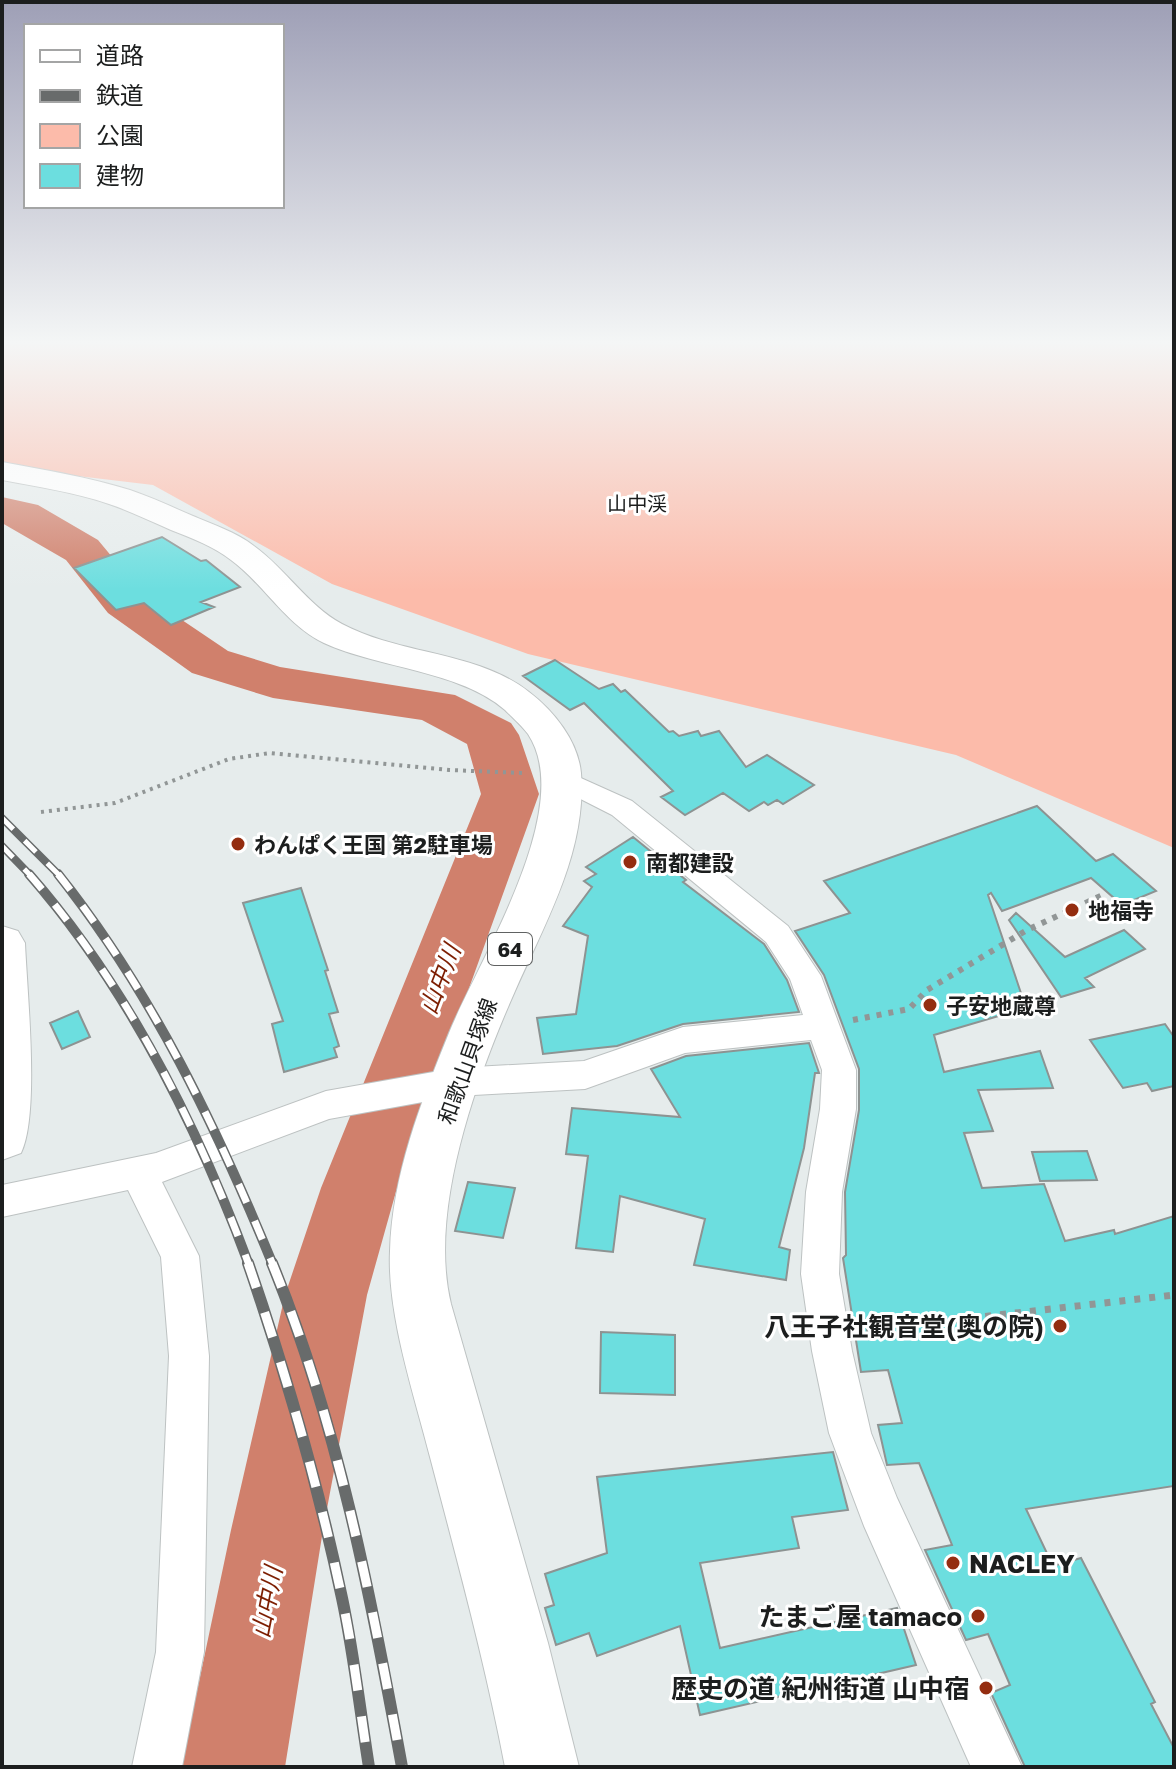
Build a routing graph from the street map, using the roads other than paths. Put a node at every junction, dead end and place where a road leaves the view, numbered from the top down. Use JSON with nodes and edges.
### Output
{"nodes":[{"id":1,"x":2,"y":471,"type":"edge"},
{"id":2,"x":546,"y":776,"type":"junction"},
{"id":3,"x":2,"y":943,"type":"edge"},
{"id":4,"x":824,"y":1026,"type":"junction"},
{"id":5,"x":439,"y":1085,"type":"junction"},
{"id":6,"x":2,"y":1138,"type":"edge"},
{"id":7,"x":138,"y":1172,"type":"junction"},
{"id":8,"x":2,"y":1201,"type":"edge"},
{"id":9,"x":157,"y":1767,"type":"edge"},
{"id":10,"x":542,"y":1767,"type":"edge"},
{"id":11,"x":997,"y":1767,"type":"edge"}],
"edges":[{"from":1,"to":2,"type":"main road","name":"和歌山貝塚線","number":"64"},
{"from":2,"to":4,"type":"street"},
{"from":2,"to":5,"type":"main road","name":"和歌山貝塚線","number":"64"},
{"from":3,"to":6,"type":"main road"},
{"from":4,"to":5,"type":"street"},
{"from":4,"to":11,"type":"street"},
{"from":5,"to":7,"type":"street"},
{"from":5,"to":10,"type":"main road","name":"和歌山貝塚線","number":"64"},
{"from":7,"to":8,"type":"street"},
{"from":7,"to":9,"type":"street"}]}
